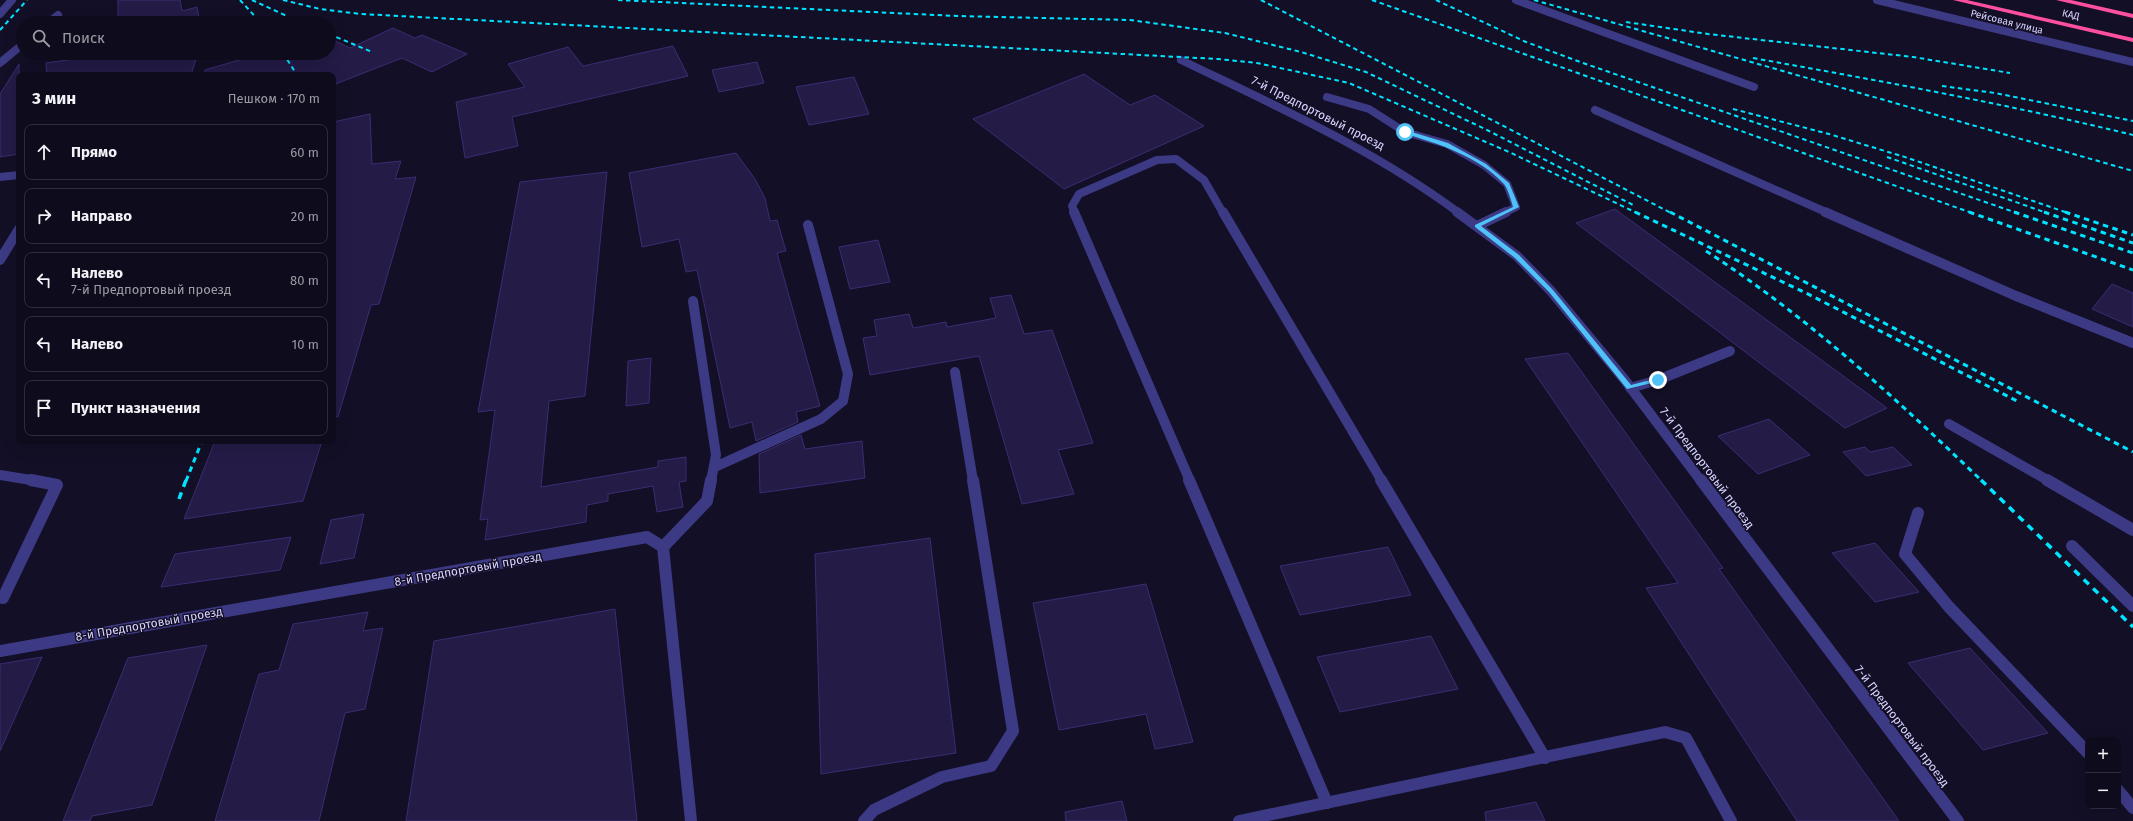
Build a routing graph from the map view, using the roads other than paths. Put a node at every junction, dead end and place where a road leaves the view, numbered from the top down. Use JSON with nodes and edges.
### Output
{"nodes":[{"id":1,"x":12,"y":0,"type":"edge"},
{"id":2,"x":1516,"y":0,"type":"edge"},
{"id":3,"x":1877,"y":0,"type":"edge"},
{"id":4,"x":1957,"y":0,"type":"edge"},
{"id":5,"x":2060,"y":0,"type":"edge"},
{"id":6,"x":0,"y":14,"type":"edge"},
{"id":7,"x":2132,"y":16,"type":"edge"},
{"id":8,"x":2133,"y":40,"type":"edge"},
{"id":9,"x":16,"y":49,"type":"edge"},
{"id":10,"x":1182,"y":60,"type":"dead end"},
{"id":11,"x":0,"y":62,"type":"edge"},
{"id":12,"x":2133,"y":62,"type":"edge"},
{"id":13,"x":1754,"y":87,"type":"dead end"},
{"id":14,"x":1327,"y":98,"type":"dead end"},
{"id":15,"x":1595,"y":110,"type":"dead end"},
{"id":16,"x":16,"y":175,"type":"edge"},
{"id":17,"x":0,"y":177,"type":"edge"},
{"id":18,"x":808,"y":225,"type":"dead end"},
{"id":19,"x":1477,"y":226,"type":"junction"},
{"id":20,"x":16,"y":234,"type":"edge"},
{"id":21,"x":0,"y":260,"type":"edge"},
{"id":22,"x":693,"y":301,"type":"dead end"},
{"id":23,"x":2133,"y":343,"type":"edge"},
{"id":24,"x":1730,"y":351,"type":"dead end"},
{"id":25,"x":955,"y":372,"type":"dead end"},
{"id":26,"x":1630,"y":388,"type":"junction"},
{"id":27,"x":1949,"y":424,"type":"dead end"},
{"id":28,"x":715,"y":467,"type":"junction"},
{"id":29,"x":0,"y":475,"type":"edge"},
{"id":30,"x":1918,"y":513,"type":"dead end"},
{"id":31,"x":2133,"y":530,"type":"edge"},
{"id":32,"x":2072,"y":546,"type":"dead end"},
{"id":33,"x":663,"y":547,"type":"junction"},
{"id":34,"x":3,"y":598,"type":"dead end"},
{"id":35,"x":2133,"y":606,"type":"edge"},
{"id":36,"x":0,"y":650,"type":"edge"},
{"id":37,"x":2085,"y":750,"type":"edge"},
{"id":38,"x":1545,"y":758,"type":"junction"},
{"id":39,"x":2121,"y":794,"type":"edge"},
{"id":40,"x":1327,"y":803,"type":"junction"},
{"id":41,"x":2133,"y":808,"type":"edge"},
{"id":42,"x":691,"y":821,"type":"edge"},
{"id":43,"x":864,"y":821,"type":"edge"},
{"id":44,"x":1239,"y":821,"type":"edge"},
{"id":45,"x":1731,"y":821,"type":"edge"},
{"id":46,"x":1958,"y":821,"type":"edge"}],
"edges":[{"from":1,"to":6,"type":"street"},
{"from":2,"to":13,"type":"street"},
{"from":3,"to":12,"type":"street","name":"Рейсовая улица"},
{"from":4,"to":8,"type":"highway","name":"КАД"},
{"from":5,"to":7,"type":"highway","name":"КАД"},
{"from":9,"to":11,"type":"street"},
{"from":10,"to":19,"type":"street","name":"7-й Предпортовый проезд"},
{"from":14,"to":19,"type":"street"},
{"from":15,"to":23,"type":"street"},
{"from":16,"to":17,"type":"street"},
{"from":18,"to":28,"type":"street"},
{"from":19,"to":26,"type":"street","name":"7-й Предпортовый проезд"},
{"from":20,"to":21,"type":"street"},
{"from":22,"to":28,"type":"street"},
{"from":24,"to":26,"type":"street"},
{"from":25,"to":43,"type":"street"},
{"from":26,"to":46,"type":"street","name":"7-й Предпортовый проезд"},
{"from":27,"to":31,"type":"street"},
{"from":28,"to":33,"type":"street"},
{"from":29,"to":34,"type":"street"},
{"from":30,"to":37,"type":"street"},
{"from":32,"to":35,"type":"street"},
{"from":33,"to":36,"type":"street","name":"8-й Предпортовый проезд"},
{"from":33,"to":42,"type":"street"},
{"from":38,"to":40,"type":"street"},
{"from":38,"to":40,"type":"street"},
{"from":38,"to":45,"type":"street"},
{"from":39,"to":41,"type":"street"},
{"from":40,"to":44,"type":"street"}]}
